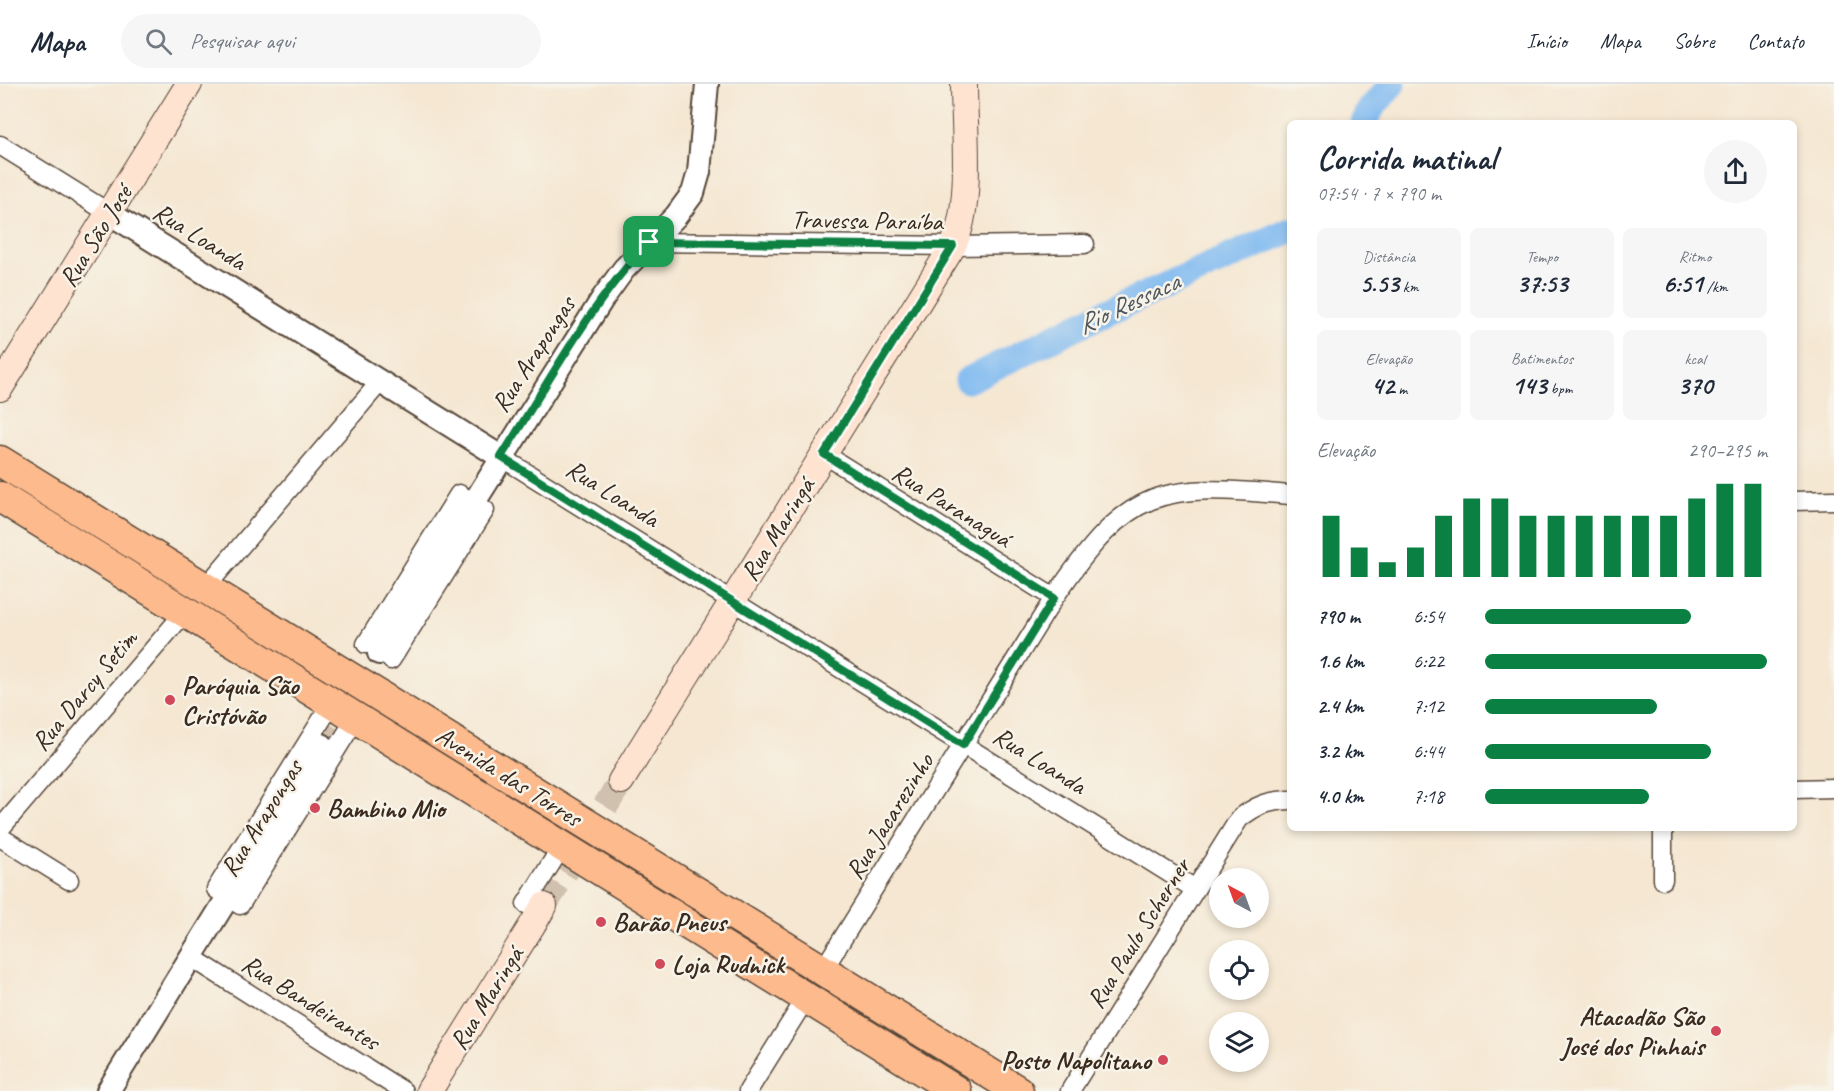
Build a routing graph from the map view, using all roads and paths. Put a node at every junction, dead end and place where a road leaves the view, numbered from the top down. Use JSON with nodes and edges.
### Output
{"nodes":[{"id":1,"x":189,"y":84,"type":"edge"},
{"id":2,"x":707,"y":84,"type":"edge"},
{"id":3,"x":964,"y":84,"type":"edge"},
{"id":4,"x":0,"y":145,"type":"edge"},
{"id":5,"x":109,"y":213,"type":"junction"},
{"id":6,"x":649,"y":242,"type":"junction"},
{"id":7,"x":1085,"y":244,"type":"dead end"},
{"id":8,"x":953,"y":246,"type":"junction"},
{"id":9,"x":380,"y":382,"type":"junction"},
{"id":10,"x":0,"y":387,"type":"edge"},
{"id":11,"x":824,"y":454,"type":"junction"},
{"id":12,"x":501,"y":457,"type":"junction"},
{"id":13,"x":0,"y":460,"type":"edge"},
{"id":14,"x":1287,"y":495,"type":"edge"},
{"id":15,"x":0,"y":497,"type":"edge"},
{"id":16,"x":1834,"y":500,"type":"edge"},
{"id":17,"x":1797,"y":501,"type":"edge"},
{"id":18,"x":205,"y":588,"type":"junction"},
{"id":19,"x":1054,"y":598,"type":"junction"},
{"id":20,"x":732,"y":601,"type":"junction"},
{"id":21,"x":184,"y":612,"type":"junction"},
{"id":22,"x":379,"y":652,"type":"tunnel mouth"},
{"id":23,"x":344,"y":711,"type":"junction"},
{"id":24,"x":322,"y":745,"type":"tunnel mouth"},
{"id":25,"x":963,"y":745,"type":"junction"},
{"id":26,"x":621,"y":781,"type":"tunnel mouth"},
{"id":27,"x":1834,"y":788,"type":"edge"},
{"id":28,"x":1797,"y":789,"type":"edge"},
{"id":29,"x":1287,"y":800,"type":"edge"},
{"id":30,"x":0,"y":829,"type":"edge"},
{"id":31,"x":1663,"y":831,"type":"edge"},
{"id":32,"x":0,"y":837,"type":"edge"},
{"id":33,"x":562,"y":846,"type":"junction"},
{"id":34,"x":69,"y":880,"type":"dead end"},
{"id":35,"x":1663,"y":880,"type":"dead end"},
{"id":36,"x":1195,"y":889,"type":"junction"},
{"id":37,"x":227,"y":897,"type":"junction"},
{"id":38,"x":535,"y":905,"type":"joint"},
{"id":39,"x":191,"y":957,"type":"junction"},
{"id":40,"x":823,"y":970,"type":"junction"},
{"id":41,"x":806,"y":998,"type":"junction"},
{"id":42,"x":108,"y":1091,"type":"edge"},
{"id":43,"x":404,"y":1091,"type":"edge"},
{"id":44,"x":429,"y":1091,"type":"edge"},
{"id":45,"x":748,"y":1091,"type":"edge"},
{"id":46,"x":956,"y":1091,"type":"edge"},
{"id":47,"x":1018,"y":1091,"type":"edge"},
{"id":48,"x":1070,"y":1091,"type":"edge"}],
"edges":[{"from":1,"to":5,"type":"main road","name":"Rua São José"},
{"from":2,"to":6,"type":"street","name":"Rua Arapongas"},
{"from":3,"to":8,"type":"main road","name":"Rua Maringá"},
{"from":4,"to":5,"type":"street","name":"Rua Loanda"},
{"from":5,"to":9,"type":"street","name":"Rua Loanda"},
{"from":5,"to":10,"type":"main road","name":"Rua São José"},
{"from":6,"to":8,"type":"street","name":"Travessa Paraíba"},
{"from":6,"to":12,"type":"street","name":"Rua Arapongas"},
{"from":7,"to":8,"type":"street","name":"Travessa Paraíba"},
{"from":8,"to":11,"type":"main road","name":"Rua Maringá"},
{"from":9,"to":12,"type":"street","name":"Rua Loanda"},
{"from":9,"to":18,"type":"street"},
{"from":11,"to":19,"type":"street","name":"Rua Paranaguá"},
{"from":11,"to":20,"type":"main road","name":"Rua Maringá"},
{"from":12,"to":20,"type":"street","name":"Rua Loanda"},
{"from":12,"to":22,"type":"street","name":"Rua Arapongas"},
{"from":13,"to":18,"type":"highway","name":"Avenida das Torres"},
{"from":14,"to":19,"type":"street","name":"Rua Jacarezinho"},
{"from":15,"to":21,"type":"highway","name":"Avenida das Torres"},
{"from":16,"to":17,"type":"street"},
{"from":18,"to":40,"type":"highway","name":"Avenida das Torres"},
{"from":19,"to":25,"type":"street","name":"Rua Jacarezinho"},
{"from":20,"to":25,"type":"street","name":"Rua Loanda"},
{"from":20,"to":26,"type":"main road","name":"Rua Maringá"},
{"from":21,"to":23,"type":"highway","name":"Avenida das Torres"},
{"from":21,"to":30,"type":"street","name":"Rua Darcy Setim"},
{"from":23,"to":33,"type":"highway","name":"Avenida das Torres"},
{"from":23,"to":37,"type":"street","name":"Rua Arapongas"},
{"from":23,"to":37,"type":"street","name":"Rua Arapongas"},
{"from":24,"to":37,"type":"street","name":"Rua Arapongas"},
{"from":25,"to":36,"type":"street","name":"Rua Loanda"},
{"from":25,"to":40,"type":"street","name":"Rua Jacarezinho"},
{"from":27,"to":28,"type":"street"},
{"from":29,"to":36,"type":"street","name":"Rua Paulo Scherner"},
{"from":31,"to":35,"type":"street"},
{"from":32,"to":34,"type":"street"},
{"from":33,"to":38,"type":"street"},
{"from":33,"to":41,"type":"highway","name":"Avenida das Torres"},
{"from":36,"to":48,"type":"street","name":"Rua Paulo Scherner"},
{"from":37,"to":39,"type":"street","name":"Rua Arapongas"},
{"from":38,"to":44,"type":"main road","name":"Rua Maringá"},
{"from":39,"to":42,"type":"street","name":"Rua Arapongas"},
{"from":39,"to":43,"type":"street","name":"Rua Bandeirantes"},
{"from":40,"to":47,"type":"highway","name":"Avenida das Torres"},
{"from":41,"to":45,"type":"street"},
{"from":41,"to":46,"type":"highway","name":"Avenida das Torres"}]}
